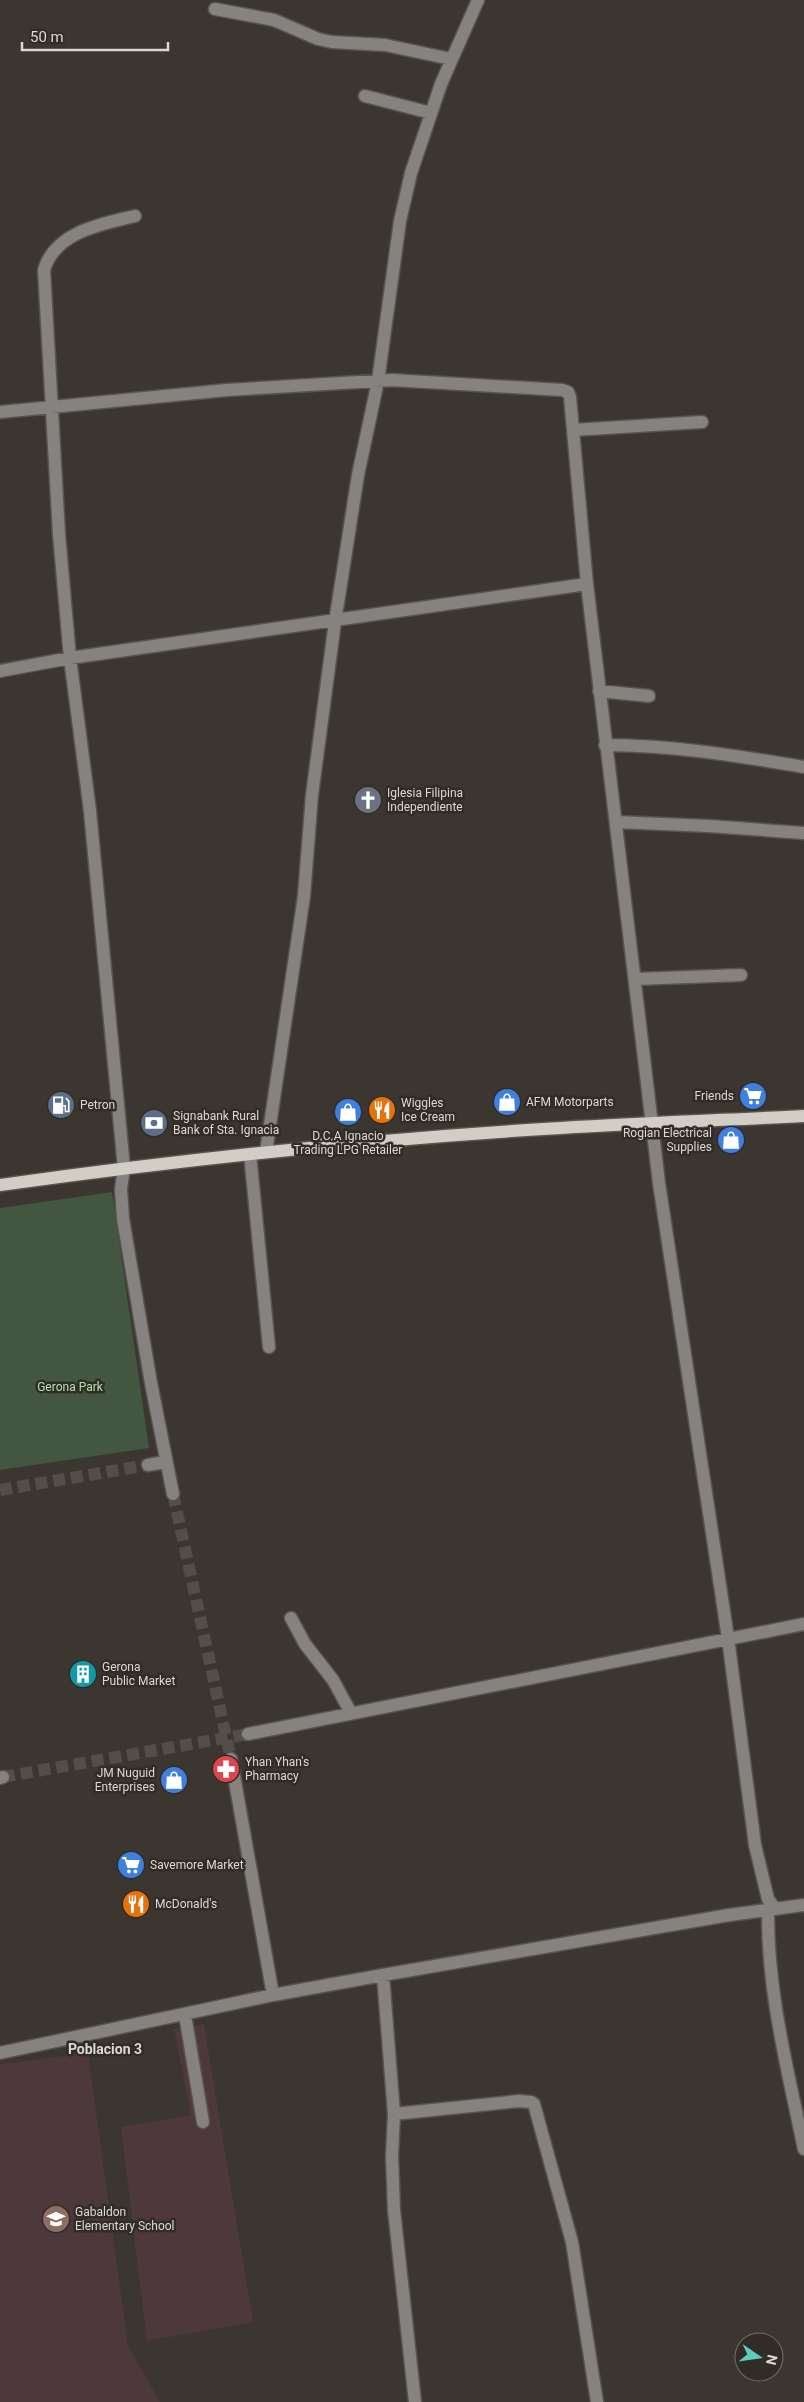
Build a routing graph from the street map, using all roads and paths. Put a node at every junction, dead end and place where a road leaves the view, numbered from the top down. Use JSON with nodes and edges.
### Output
{"nodes":[{"id":1,"x":478,"y":0,"type":"edge"},
{"id":2,"x":215,"y":10,"type":"dead end"},
{"id":3,"x":451,"y":60,"type":"junction"},
{"id":4,"x":365,"y":96,"type":"dead end"},
{"id":5,"x":431,"y":113,"type":"junction"},
{"id":6,"x":135,"y":216,"type":"dead end"},
{"id":7,"x":378,"y":381,"type":"junction"},
{"id":8,"x":52,"y":407,"type":"junction"},
{"id":9,"x":0,"y":412,"type":"edge"},
{"id":10,"x":702,"y":422,"type":"dead end"},
{"id":11,"x":573,"y":430,"type":"junction"},
{"id":12,"x":587,"y":584,"type":"junction"},
{"id":13,"x":335,"y":622,"type":"junction"},
{"id":14,"x":70,"y":658,"type":"junction"},
{"id":15,"x":0,"y":671,"type":"edge"},
{"id":16,"x":599,"y":691,"type":"junction"},
{"id":17,"x":650,"y":696,"type":"dead end"},
{"id":18,"x":605,"y":745,"type":"junction"},
{"id":19,"x":804,"y":767,"type":"edge"},
{"id":20,"x":616,"y":822,"type":"junction"},
{"id":21,"x":803,"y":832,"type":"dead end"},
{"id":22,"x":741,"y":974,"type":"dead end"},
{"id":23,"x":635,"y":979,"type":"junction"},
{"id":24,"x":804,"y":1116,"type":"edge"},
{"id":25,"x":652,"y":1123,"type":"junction"},
{"id":26,"x":266,"y":1152,"type":"junction"},
{"id":27,"x":250,"y":1154,"type":"junction"},
{"id":28,"x":124,"y":1168,"type":"junction"},
{"id":29,"x":0,"y":1185,"type":"edge"},
{"id":30,"x":269,"y":1347,"type":"dead end"},
{"id":31,"x":165,"y":1462,"type":"junction"},
{"id":32,"x":148,"y":1465,"type":"tunnel mouth"},
{"id":33,"x":173,"y":1494,"type":"tunnel mouth"},
{"id":34,"x":291,"y":1618,"type":"dead end"},
{"id":35,"x":804,"y":1624,"type":"edge"},
{"id":36,"x":728,"y":1638,"type":"junction"},
{"id":37,"x":351,"y":1714,"type":"junction"},
{"id":38,"x":248,"y":1734,"type":"tunnel mouth"},
{"id":39,"x":231,"y":1759,"type":"tunnel mouth"},
{"id":40,"x":804,"y":1905,"type":"edge"},
{"id":41,"x":771,"y":1909,"type":"junction"},
{"id":42,"x":383,"y":1975,"type":"junction"},
{"id":43,"x":273,"y":1995,"type":"junction"},
{"id":44,"x":185,"y":2015,"type":"junction"},
{"id":45,"x":0,"y":2053,"type":"edge"},
{"id":46,"x":394,"y":2114,"type":"junction"},
{"id":47,"x":203,"y":2122,"type":"dead end"},
{"id":48,"x":804,"y":2149,"type":"edge"},
{"id":49,"x":415,"y":2402,"type":"edge"},
{"id":50,"x":596,"y":2402,"type":"edge"}],
"edges":[{"from":1,"to":3,"type":"street"},
{"from":2,"to":3,"type":"street"},
{"from":3,"to":5,"type":"street"},
{"from":4,"to":5,"type":"street"},
{"from":5,"to":7,"type":"street"},
{"from":6,"to":8,"type":"street"},
{"from":7,"to":8,"type":"street"},
{"from":7,"to":11,"type":"street"},
{"from":7,"to":13,"type":"street"},
{"from":8,"to":9,"type":"street"},
{"from":8,"to":14,"type":"street"},
{"from":10,"to":11,"type":"street"},
{"from":11,"to":12,"type":"street"},
{"from":12,"to":13,"type":"street"},
{"from":12,"to":16,"type":"street"},
{"from":13,"to":14,"type":"street"},
{"from":13,"to":26,"type":"street"},
{"from":14,"to":15,"type":"street"},
{"from":14,"to":28,"type":"street"},
{"from":16,"to":17,"type":"street"},
{"from":16,"to":18,"type":"street"},
{"from":18,"to":19,"type":"street"},
{"from":18,"to":20,"type":"street"},
{"from":20,"to":21,"type":"street"},
{"from":20,"to":23,"type":"street"},
{"from":22,"to":23,"type":"street"},
{"from":23,"to":25,"type":"street"},
{"from":24,"to":25,"type":"main road"},
{"from":25,"to":26,"type":"main road"},
{"from":25,"to":36,"type":"street"},
{"from":26,"to":27,"type":"main road"},
{"from":27,"to":28,"type":"main road"},
{"from":27,"to":30,"type":"street"},
{"from":28,"to":29,"type":"main road"},
{"from":28,"to":31,"type":"street"},
{"from":31,"to":32,"type":"street"},
{"from":31,"to":33,"type":"street"},
{"from":34,"to":37,"type":"street"},
{"from":35,"to":36,"type":"street"},
{"from":36,"to":37,"type":"street"},
{"from":36,"to":41,"type":"street"},
{"from":37,"to":38,"type":"street"},
{"from":39,"to":43,"type":"street"},
{"from":40,"to":41,"type":"street"},
{"from":41,"to":42,"type":"street"},
{"from":41,"to":48,"type":"street"},
{"from":42,"to":43,"type":"street"},
{"from":42,"to":46,"type":"street"},
{"from":43,"to":44,"type":"street"},
{"from":44,"to":45,"type":"street"},
{"from":44,"to":47,"type":"street"},
{"from":46,"to":49,"type":"street"},
{"from":46,"to":50,"type":"street"}]}
